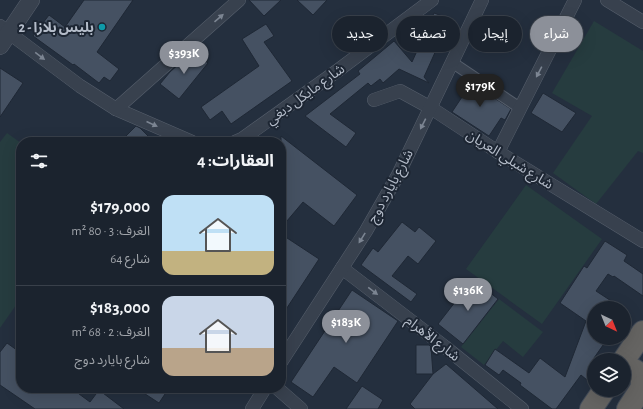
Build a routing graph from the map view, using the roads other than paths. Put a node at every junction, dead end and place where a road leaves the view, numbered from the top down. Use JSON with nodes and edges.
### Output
{"nodes":[{"id":1,"x":31,"y":0,"type":"edge"},
{"id":2,"x":239,"y":0,"type":"edge"},
{"id":3,"x":432,"y":0,"type":"edge"},
{"id":4,"x":575,"y":0,"type":"edge"},
{"id":5,"x":608,"y":0,"type":"edge"},
{"id":6,"x":478,"y":3,"type":"edge"},
{"id":7,"x":643,"y":22,"type":"edge"},
{"id":8,"x":3,"y":35,"type":"edge"},
{"id":9,"x":453,"y":63,"type":"junction"},
{"id":10,"x":374,"y":100,"type":"dead end"},
{"id":11,"x":431,"y":108,"type":"junction"},
{"id":12,"x":520,"y":108,"type":"junction"},
{"id":13,"x":116,"y":109,"type":"junction"},
{"id":14,"x":180,"y":137,"type":"edge"},
{"id":15,"x":245,"y":137,"type":"edge"},
{"id":16,"x":498,"y":152,"type":"junction"},
{"id":17,"x":643,"y":241,"type":"edge"},
{"id":18,"x":342,"y":268,"type":"junction"},
{"id":19,"x":641,"y":342,"type":"edge"},
{"id":20,"x":631,"y":353,"type":"edge"},
{"id":21,"x":286,"y":354,"type":"edge"},
{"id":22,"x":631,"y":369,"type":"edge"},
{"id":23,"x":642,"y":386,"type":"edge"},
{"id":24,"x":262,"y":393,"type":"edge"},
{"id":25,"x":283,"y":393,"type":"edge"},
{"id":26,"x":599,"y":397,"type":"edge"},
{"id":27,"x":252,"y":409,"type":"edge"},
{"id":28,"x":301,"y":409,"type":"edge"},
{"id":29,"x":522,"y":409,"type":"edge"},
{"id":30,"x":591,"y":409,"type":"edge"},
{"id":31,"x":628,"y":409,"type":"edge"}],
"edges":[{"from":1,"to":8,"type":"street"},
{"from":13,"to":2,"type":"street","one_way":true},
{"from":3,"to":15,"type":"street","name":"شارع مايكل دبغي"},
{"from":4,"to":12,"type":"street","one_way":true},
{"from":5,"to":7,"type":"street"},
{"from":6,"to":9,"type":"street","name":"شارع بايارد دوج"},
{"from":8,"to":13,"type":"street","one_way":true},
{"from":9,"to":11,"type":"street","name":"شارع بايارد دوج"},
{"from":9,"to":12,"type":"street"},
{"from":10,"to":11,"type":"street","name":"شارع شبلي العريان"},
{"from":11,"to":16,"type":"street","name":"شارع شبلي العريان"},
{"from":11,"to":18,"type":"street","name":"شارع بايارد دوج","one_way":true},
{"from":12,"to":16,"type":"street"},
{"from":13,"to":14,"type":"street","one_way":true},
{"from":16,"to":17,"type":"street","name":"شارع شبلي العريان"},
{"from":18,"to":21,"type":"street","name":"شارع بايارد دوج"},
{"from":18,"to":29,"type":"street","name":"شارع الأهرام","one_way":true},
{"from":19,"to":20,"type":"highway"},
{"from":22,"to":23,"type":"highway"},
{"from":23,"to":31,"type":"highway"},
{"from":24,"to":27,"type":"street"},
{"from":25,"to":28,"type":"street"},
{"from":26,"to":30,"type":"highway"}]}
